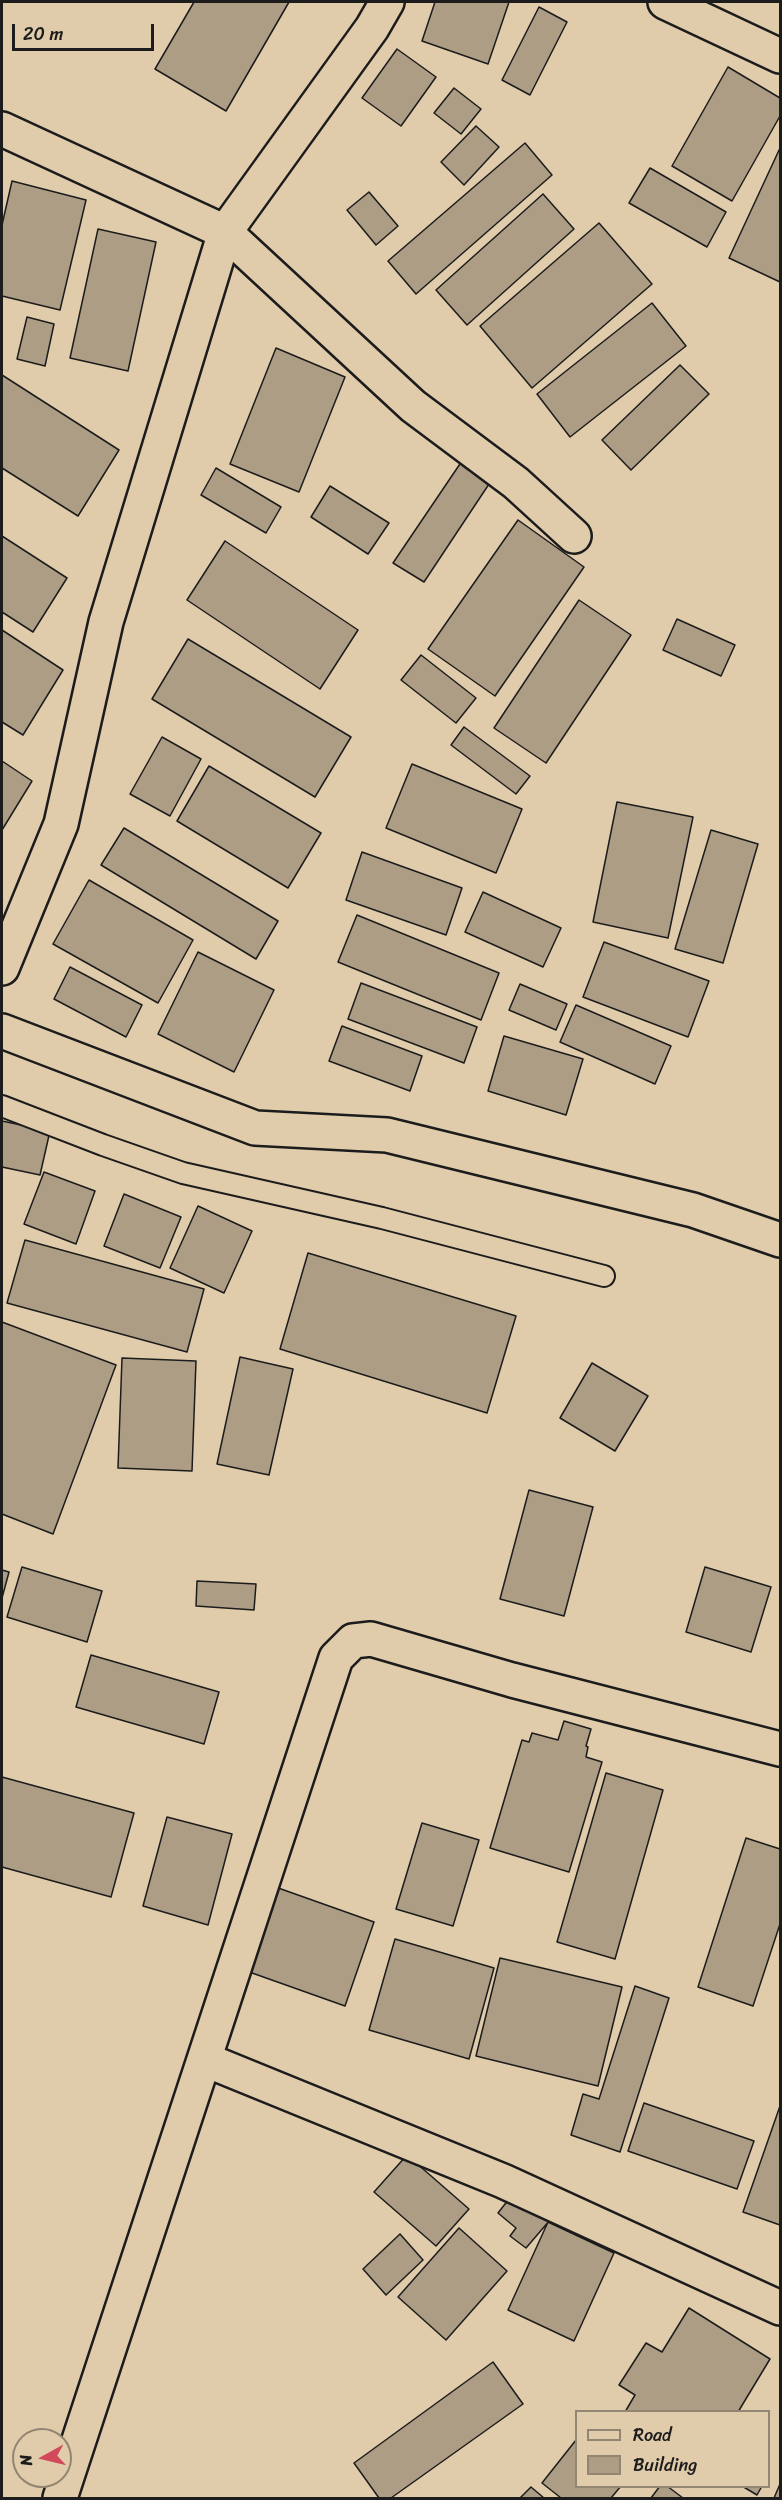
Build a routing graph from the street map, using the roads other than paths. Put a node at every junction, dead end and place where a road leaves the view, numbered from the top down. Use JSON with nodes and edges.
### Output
{"nodes":[{"id":1,"x":387,"y":2,"type":"edge"},
{"id":2,"x":665,"y":2,"type":"edge"},
{"id":3,"x":780,"y":56,"type":"edge"},
{"id":4,"x":2,"y":129,"type":"edge"},
{"id":5,"x":225,"y":232,"type":"junction"},
{"id":6,"x":574,"y":536,"type":"dead end"},
{"id":7,"x":2,"y":968,"type":"edge"},
{"id":8,"x":2,"y":1031,"type":"edge"},
{"id":9,"x":2,"y":1106,"type":"edge"},
{"id":10,"x":780,"y":1240,"type":"edge"},
{"id":11,"x":604,"y":1276,"type":"dead end"},
{"id":12,"x":780,"y":1749,"type":"edge"},
{"id":13,"x":206,"y":2060,"type":"junction"},
{"id":14,"x":780,"y":2308,"type":"edge"},
{"id":15,"x":60,"y":2499,"type":"edge"}],
"edges":[{"from":1,"to":5,"type":"street"},
{"from":2,"to":3,"type":"street"},
{"from":4,"to":5,"type":"street"},
{"from":5,"to":6,"type":"street"},
{"from":5,"to":7,"type":"street"},
{"from":8,"to":10,"type":"street"},
{"from":9,"to":11,"type":"lane"},
{"from":12,"to":13,"type":"street"},
{"from":13,"to":14,"type":"street"},
{"from":13,"to":15,"type":"street"}]}
